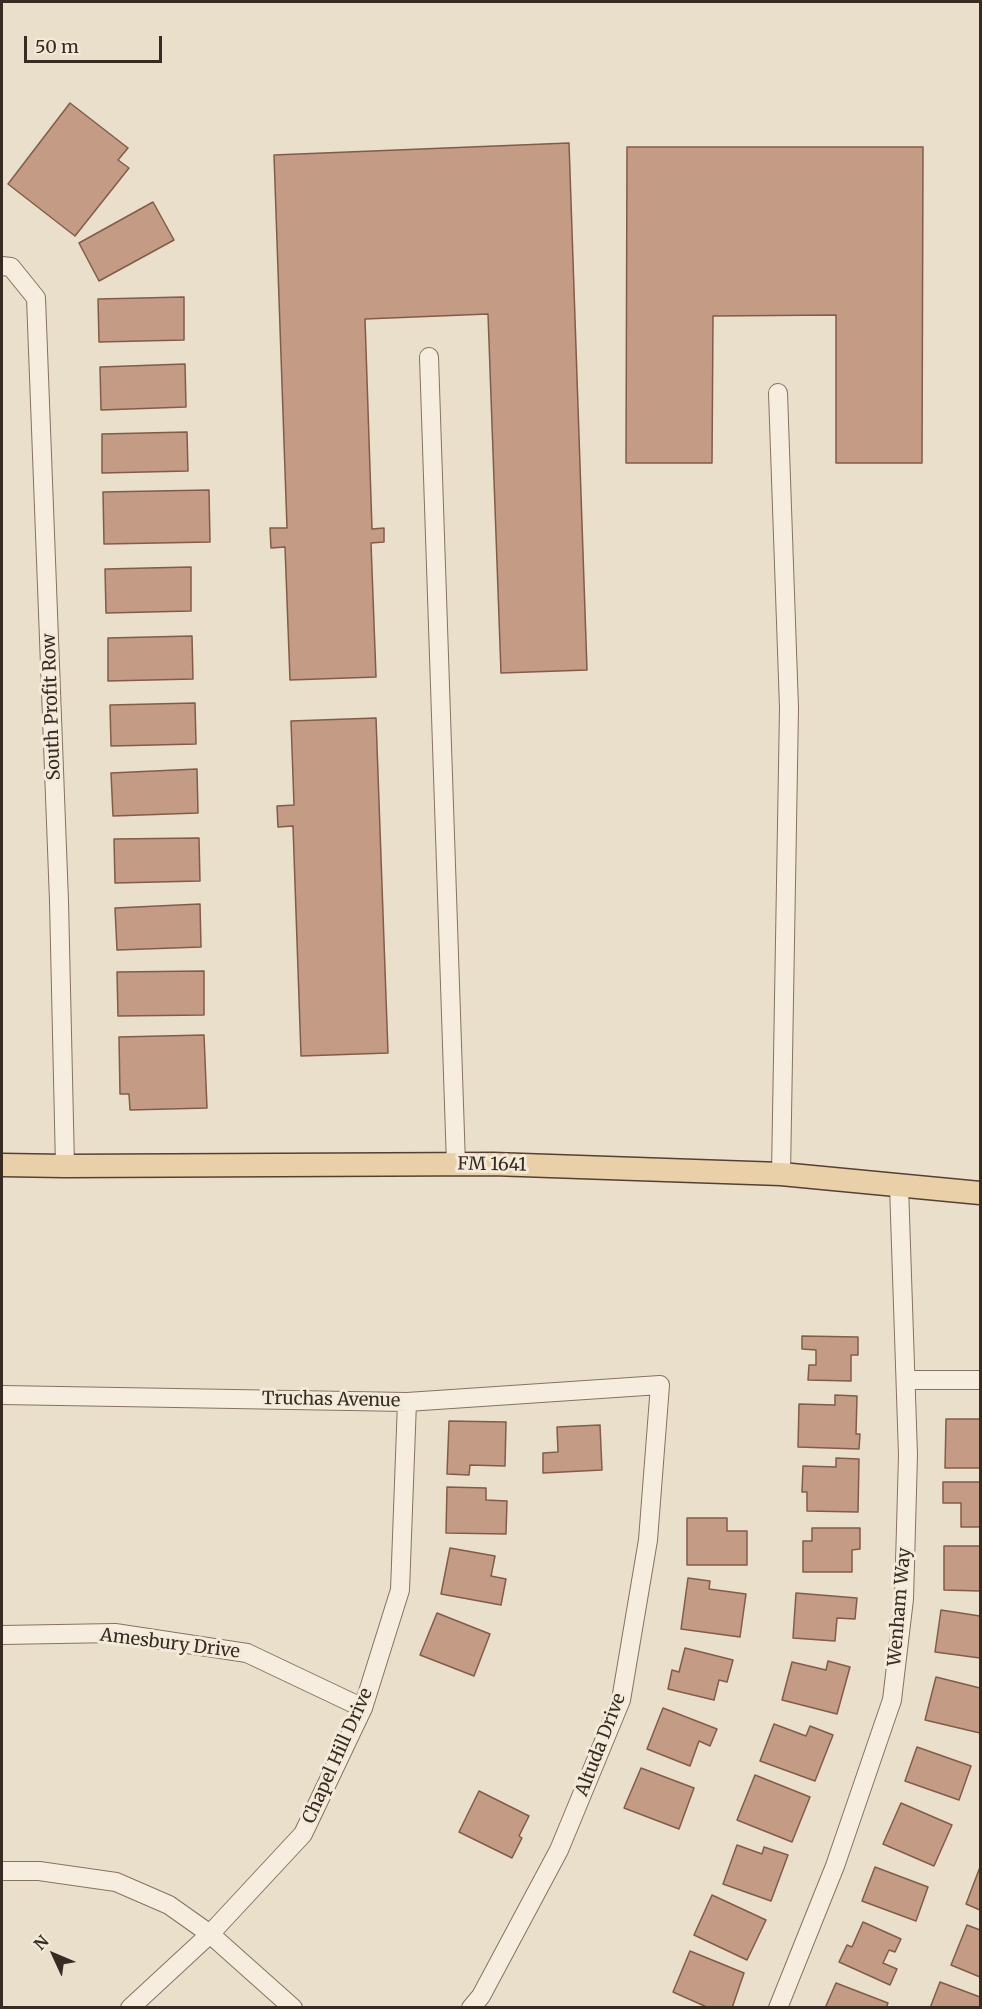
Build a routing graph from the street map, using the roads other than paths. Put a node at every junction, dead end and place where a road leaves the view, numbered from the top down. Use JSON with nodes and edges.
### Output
{"nodes":[{"id":1,"x":2,"y":266,"type":"edge"},
{"id":2,"x":429,"y":357,"type":"dead end"},
{"id":3,"x":778,"y":393,"type":"dead end"},
{"id":4,"x":456,"y":1164,"type":"junction"},
{"id":5,"x":2,"y":1165,"type":"edge"},
{"id":6,"x":65,"y":1166,"type":"junction"},
{"id":7,"x":780,"y":1174,"type":"junction"},
{"id":8,"x":899,"y":1186,"type":"junction"},
{"id":9,"x":981,"y":1193,"type":"edge"},
{"id":10,"x":906,"y":1380,"type":"junction"},
{"id":11,"x":981,"y":1380,"type":"edge"},
{"id":12,"x":660,"y":1385,"type":"joint"},
{"id":13,"x":2,"y":1395,"type":"edge"},
{"id":14,"x":407,"y":1402,"type":"junction"},
{"id":15,"x":2,"y":1635,"type":"edge"},
{"id":16,"x":363,"y":1708,"type":"junction"},
{"id":17,"x":2,"y":1871,"type":"edge"},
{"id":18,"x":210,"y":1934,"type":"junction"},
{"id":19,"x":130,"y":2007,"type":"edge"},
{"id":20,"x":293,"y":2007,"type":"edge"},
{"id":21,"x":471,"y":2007,"type":"edge"},
{"id":22,"x":778,"y":2007,"type":"edge"}],
"edges":[{"from":1,"to":6,"type":"street","name":"South Profit Row"},
{"from":2,"to":4,"type":"street"},
{"from":3,"to":7,"type":"street"},
{"from":4,"to":6,"type":"main road","name":"FM 1641","number":"FM 1641"},
{"from":4,"to":7,"type":"main road","name":"FM 1641","number":"FM 1641"},
{"from":5,"to":6,"type":"main road","name":"FM 1641","number":"FM 1641"},
{"from":7,"to":8,"type":"main road","name":"FM 1641","number":"FM 1641"},
{"from":8,"to":9,"type":"main road","name":"FM 1641","number":"FM 1641"},
{"from":8,"to":10,"type":"street","name":"Wenham Way"},
{"from":10,"to":11,"type":"street"},
{"from":10,"to":22,"type":"street","name":"Wenham Way"},
{"from":12,"to":14,"type":"street","name":"Truchas Avenue"},
{"from":12,"to":21,"type":"street","name":"Altuda Drive"},
{"from":13,"to":14,"type":"street","name":"Truchas Avenue"},
{"from":14,"to":16,"type":"street","name":"Chapel Hill Drive"},
{"from":15,"to":16,"type":"street","name":"Amesbury Drive"},
{"from":16,"to":18,"type":"street","name":"Chapel Hill Drive"},
{"from":17,"to":18,"type":"street"},
{"from":18,"to":19,"type":"street","name":"Chapel Hill Drive"},
{"from":18,"to":20,"type":"street"}]}
